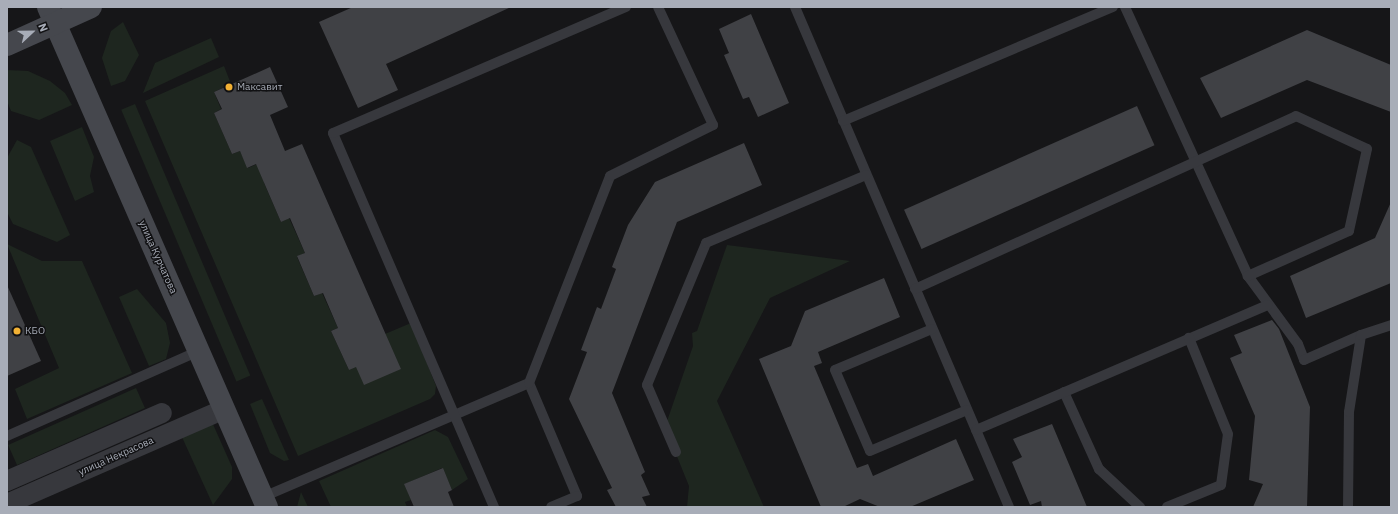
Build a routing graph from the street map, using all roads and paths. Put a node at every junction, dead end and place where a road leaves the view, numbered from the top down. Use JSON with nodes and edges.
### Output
{"nodes":[{"id":1,"x":91,"y":7,"type":"edge"},
{"id":2,"x":626,"y":7,"type":"edge"},
{"id":3,"x":658,"y":7,"type":"edge"},
{"id":4,"x":795,"y":7,"type":"edge"},
{"id":5,"x":1113,"y":7,"type":"edge"},
{"id":6,"x":1126,"y":7,"type":"edge"},
{"id":7,"x":52,"y":15,"type":"edge"},
{"id":8,"x":7,"y":45,"type":"edge"},
{"id":9,"x":843,"y":121,"type":"junction"},
{"id":10,"x":1197,"y":161,"type":"junction"},
{"id":11,"x":866,"y":175,"type":"junction"},
{"id":12,"x":1248,"y":276,"type":"junction"},
{"id":13,"x":915,"y":290,"type":"junction"},
{"id":14,"x":1267,"y":305,"type":"junction"},
{"id":15,"x":1391,"y":325,"type":"edge"},
{"id":16,"x":932,"y":329,"type":"junction"},
{"id":17,"x":1362,"y":335,"type":"junction"},
{"id":18,"x":1190,"y":338,"type":"junction"},
{"id":19,"x":199,"y":351,"type":"junction"},
{"id":20,"x":529,"y":383,"type":"junction"},
{"id":21,"x":1064,"y":392,"type":"junction"},
{"id":22,"x":224,"y":409,"type":"junction"},
{"id":23,"x":967,"y":410,"type":"junction"},
{"id":24,"x":162,"y":413,"type":"dead end"},
{"id":25,"x":454,"y":415,"type":"junction"},
{"id":26,"x":976,"y":430,"type":"junction"},
{"id":27,"x":7,"y":436,"type":"edge"},
{"id":28,"x":676,"y":452,"type":"dead end"},
{"id":29,"x":7,"y":481,"type":"edge"},
{"id":30,"x":265,"y":502,"type":"edge"},
{"id":31,"x":7,"y":504,"type":"edge"},
{"id":32,"x":494,"y":507,"type":"edge"},
{"id":33,"x":552,"y":507,"type":"edge"},
{"id":34,"x":1009,"y":507,"type":"edge"},
{"id":35,"x":1140,"y":507,"type":"edge"},
{"id":36,"x":1168,"y":507,"type":"edge"},
{"id":37,"x":1348,"y":507,"type":"edge"}],
"edges":[{"from":1,"to":7,"type":"street"},
{"from":2,"to":25,"type":"lane"},
{"from":3,"to":20,"type":"lane"},
{"from":4,"to":9,"type":"lane"},
{"from":5,"to":9,"type":"lane"},
{"from":6,"to":10,"type":"lane"},
{"from":7,"to":8,"type":"street"},
{"from":7,"to":19,"type":"street","name":"улица Курчатова"},
{"from":9,"to":11,"type":"lane"},
{"from":10,"to":12,"type":"lane"},
{"from":10,"to":12,"type":"lane"},
{"from":10,"to":13,"type":"lane"},
{"from":11,"to":13,"type":"lane"},
{"from":11,"to":28,"type":"lane"},
{"from":12,"to":14,"type":"lane"},
{"from":13,"to":16,"type":"lane"},
{"from":14,"to":17,"type":"lane"},
{"from":14,"to":18,"type":"lane"},
{"from":15,"to":17,"type":"lane"},
{"from":16,"to":23,"type":"lane"},
{"from":16,"to":23,"type":"lane"},
{"from":17,"to":37,"type":"lane"},
{"from":18,"to":21,"type":"lane"},
{"from":18,"to":36,"type":"lane"},
{"from":19,"to":22,"type":"street","name":"улица Курчатова"},
{"from":19,"to":27,"type":"lane"},
{"from":20,"to":25,"type":"lane"},
{"from":20,"to":33,"type":"lane"},
{"from":21,"to":26,"type":"lane"},
{"from":21,"to":35,"type":"lane"},
{"from":22,"to":30,"type":"street","name":"улица Курчатова"},
{"from":22,"to":31,"type":"street","name":"улица Некрасова"},
{"from":23,"to":26,"type":"lane"},
{"from":24,"to":29,"type":"street","name":"улица Некрасова"},
{"from":25,"to":30,"type":"lane"},
{"from":25,"to":32,"type":"lane"},
{"from":26,"to":34,"type":"lane"}]}
